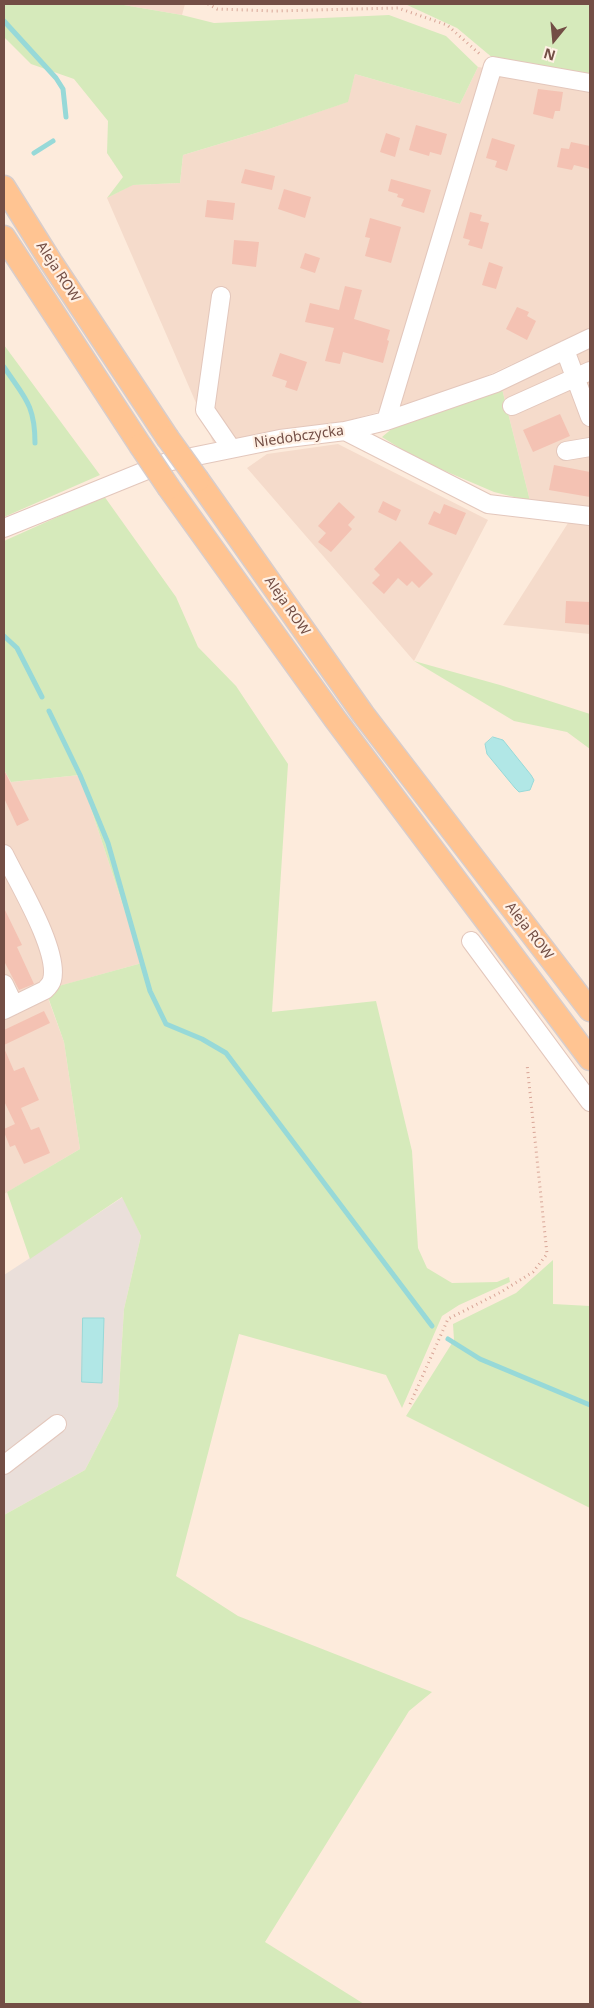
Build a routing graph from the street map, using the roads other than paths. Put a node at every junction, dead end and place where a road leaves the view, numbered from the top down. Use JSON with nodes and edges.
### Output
{"nodes":[{"id":1,"x":590,"y":83,"type":"edge"},
{"id":2,"x":4,"y":188,"type":"edge"},
{"id":3,"x":4,"y":237,"type":"edge"},
{"id":4,"x":221,"y":296,"type":"dead end"},
{"id":5,"x":590,"y":338,"type":"edge"},
{"id":6,"x":565,"y":350,"type":"junction"},
{"id":7,"x":583,"y":374,"type":"edge"},
{"id":8,"x":512,"y":406,"type":"dead end"},
{"id":9,"x":590,"y":417,"type":"edge"},
{"id":10,"x":386,"y":420,"type":"junction"},
{"id":11,"x":345,"y":431,"type":"junction"},
{"id":12,"x":590,"y":447,"type":"edge"},
{"id":13,"x":231,"y":448,"type":"junction"},
{"id":14,"x":566,"y":451,"type":"dead end"},
{"id":15,"x":590,"y":516,"type":"edge"},
{"id":16,"x":4,"y":528,"type":"edge"},
{"id":17,"x":4,"y":854,"type":"edge"},
{"id":18,"x":471,"y":942,"type":"dead end"},
{"id":19,"x":4,"y":984,"type":"edge"},
{"id":20,"x":9,"y":1008,"type":"edge"},
{"id":21,"x":590,"y":1010,"type":"edge"},
{"id":22,"x":590,"y":1059,"type":"edge"},
{"id":23,"x":590,"y":1102,"type":"edge"},
{"id":24,"x":57,"y":1424,"type":"dead end"},
{"id":25,"x":4,"y":1465,"type":"edge"}],
"edges":[{"from":1,"to":10,"type":"street"},
{"from":2,"to":21,"type":"main road","name":"Aleja ROW","bridge":true},
{"from":3,"to":22,"type":"main road","name":"Aleja ROW","bridge":true},
{"from":4,"to":13,"type":"street"},
{"from":5,"to":6,"type":"street","name":"Niedobczycka"},
{"from":6,"to":7,"type":"street"},
{"from":6,"to":10,"type":"street","name":"Niedobczycka"},
{"from":7,"to":8,"type":"street"},
{"from":7,"to":9,"type":"street"},
{"from":10,"to":11,"type":"street","name":"Niedobczycka"},
{"from":11,"to":13,"type":"street","name":"Niedobczycka"},
{"from":11,"to":15,"type":"street"},
{"from":12,"to":14,"type":"street"},
{"from":13,"to":16,"type":"street","name":"Niedobczycka"},
{"from":17,"to":20,"type":"street"},
{"from":18,"to":23,"type":"street"},
{"from":19,"to":20,"type":"street"},
{"from":24,"to":25,"type":"street"}]}
